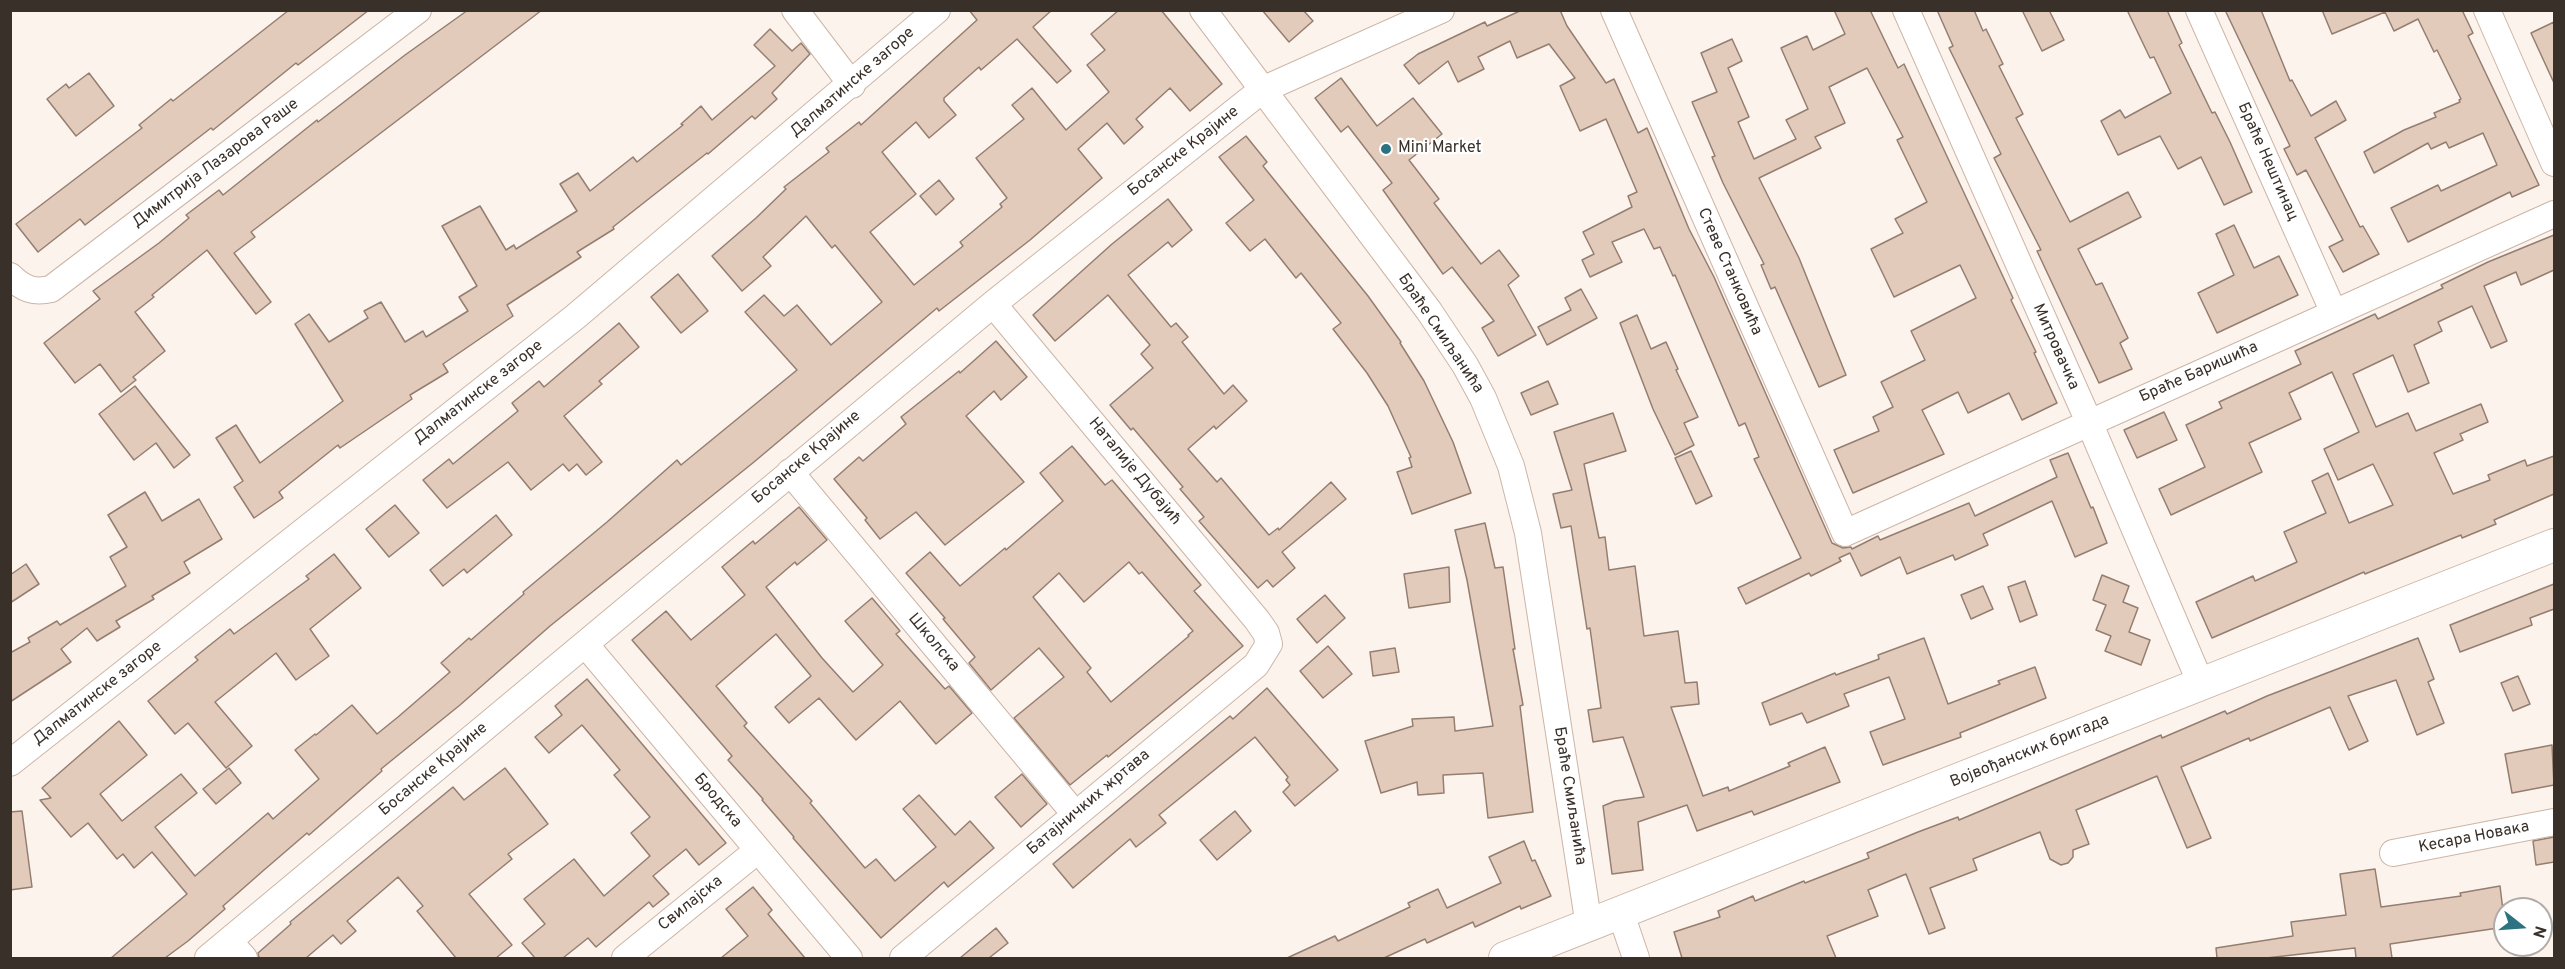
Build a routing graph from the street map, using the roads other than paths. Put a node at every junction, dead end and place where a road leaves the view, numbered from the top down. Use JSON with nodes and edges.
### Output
{"nodes":[{"id":1,"x":418,"y":10,"type":"edge"},
{"id":2,"x":795,"y":10,"type":"edge"},
{"id":3,"x":938,"y":10,"type":"edge"},
{"id":4,"x":1203,"y":10,"type":"edge"},
{"id":5,"x":1441,"y":10,"type":"edge"},
{"id":6,"x":1614,"y":10,"type":"edge"},
{"id":7,"x":1906,"y":10,"type":"edge"},
{"id":8,"x":2199,"y":10,"type":"edge"},
{"id":9,"x":2487,"y":10,"type":"edge"},
{"id":10,"x":852,"y":85,"type":"junction"},
{"id":11,"x":1262,"y":90,"type":"junction"},
{"id":12,"x":2554,"y":163,"type":"edge"},
{"id":13,"x":2554,"y":214,"type":"edge"},
{"id":14,"x":10,"y":276,"type":"edge"},
{"id":15,"x":993,"y":304,"type":"junction"},
{"id":16,"x":2334,"y":313,"type":"junction"},
{"id":17,"x":2089,"y":422,"type":"junction"},
{"id":18,"x":790,"y":472,"type":"junction"},
{"id":19,"x":1845,"y":533,"type":"joint"},
{"id":20,"x":2554,"y":546,"type":"edge"},
{"id":21,"x":585,"y":644,"type":"junction"},
{"id":22,"x":1269,"y":644,"type":"joint"},
{"id":23,"x":2201,"y":684,"type":"junction"},
{"id":24,"x":10,"y":763,"type":"edge"},
{"id":25,"x":1075,"y":814,"type":"junction"},
{"id":26,"x":2554,"y":822,"type":"edge"},
{"id":27,"x":758,"y":850,"type":"junction"},
{"id":28,"x":2393,"y":853,"type":"dead end"},
{"id":29,"x":1621,"y":914,"type":"junction"},
{"id":30,"x":1589,"y":926,"type":"junction"},
{"id":31,"x":237,"y":950,"type":"edge"},
{"id":32,"x":208,"y":958,"type":"edge"},
{"id":33,"x":624,"y":958,"type":"edge"},
{"id":34,"x":849,"y":958,"type":"edge"},
{"id":35,"x":903,"y":958,"type":"edge"},
{"id":36,"x":1505,"y":958,"type":"edge"},
{"id":37,"x":1636,"y":958,"type":"edge"}],
"edges":[{"from":1,"to":14,"type":"street","name":"Димитрија Лазарова Раше"},
{"from":2,"to":10,"type":"street"},
{"from":3,"to":10,"type":"street","name":"Далматинске загоре"},
{"from":4,"to":11,"type":"street","name":"Браће Смиљанића"},
{"from":5,"to":11,"type":"street","name":"Босанске Крајине"},
{"from":6,"to":19,"type":"street","name":"Стеве Станковића"},
{"from":7,"to":17,"type":"street","name":"Митровачка"},
{"from":8,"to":16,"type":"street","name":"Браће Нештинац"},
{"from":9,"to":12,"type":"street"},
{"from":10,"to":24,"type":"street","name":"Далматинске загоре"},
{"from":11,"to":15,"type":"street","name":"Босанске Крајине"},
{"from":11,"to":30,"type":"street","name":"Браће Смиљанића"},
{"from":13,"to":16,"type":"street","name":"Браће Баришића"},
{"from":15,"to":18,"type":"street","name":"Босанске Крајине"},
{"from":15,"to":22,"type":"street","name":"Наталије Дубајић"},
{"from":16,"to":17,"type":"street","name":"Браће Баришића"},
{"from":17,"to":19,"type":"street","name":"Браће Баришића"},
{"from":17,"to":23,"type":"street","name":"Митровачка"},
{"from":18,"to":21,"type":"street","name":"Босанске Крајине"},
{"from":18,"to":25,"type":"street","name":"Школска"},
{"from":20,"to":23,"type":"street","name":"Војвођанских бригада"},
{"from":21,"to":27,"type":"street","name":"Бродска"},
{"from":21,"to":31,"type":"street","name":"Босанске Крајине"},
{"from":22,"to":25,"type":"street","name":"Батајничких жртава"},
{"from":23,"to":29,"type":"street","name":"Војвођанских бригада"},
{"from":25,"to":35,"type":"street","name":"Батајничких жртава"},
{"from":26,"to":28,"type":"street","name":"Кесара Новака"},
{"from":27,"to":33,"type":"street","name":"Свилајска"},
{"from":27,"to":34,"type":"street","name":"Бродска"},
{"from":29,"to":30,"type":"street","name":"Војвођанских бригада"},
{"from":29,"to":37,"type":"street"},
{"from":30,"to":36,"type":"street","name":"Војвођанских бригада"},
{"from":31,"to":32,"type":"street","name":"Босанске Крајине"}]}
